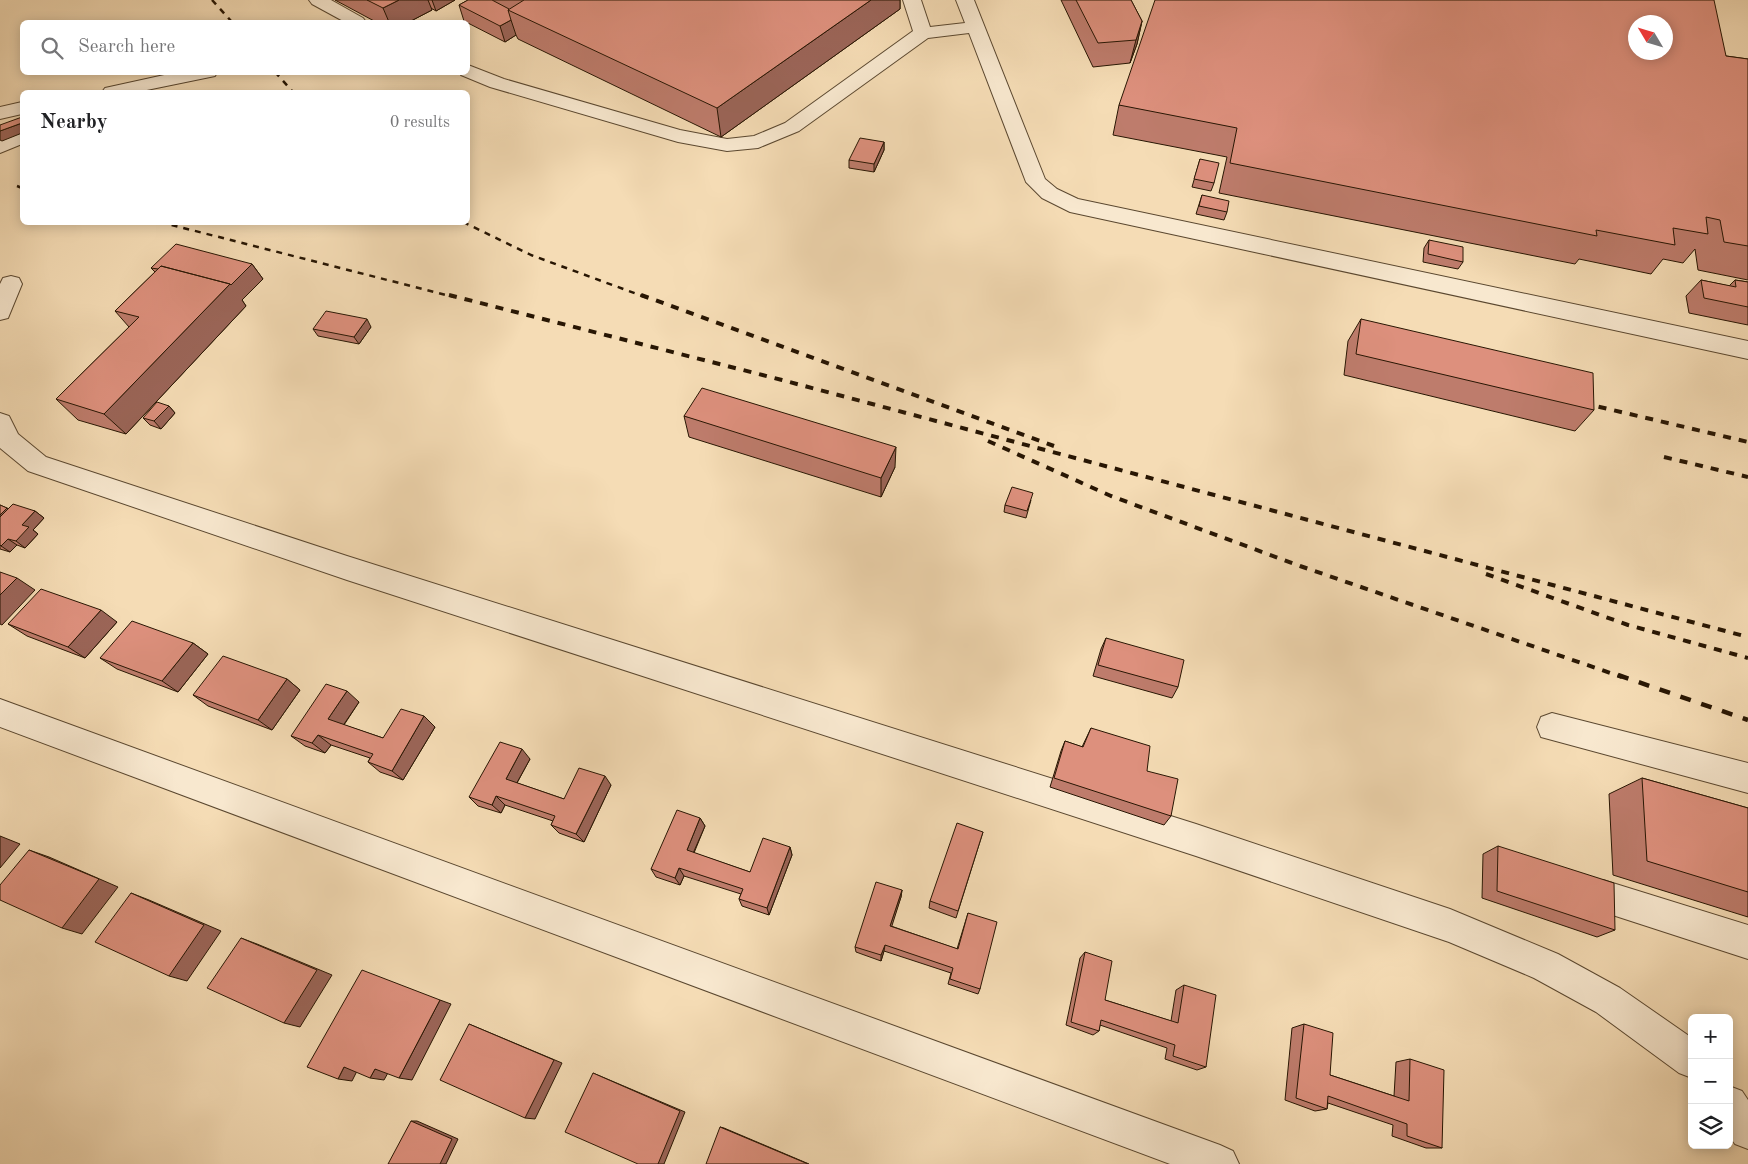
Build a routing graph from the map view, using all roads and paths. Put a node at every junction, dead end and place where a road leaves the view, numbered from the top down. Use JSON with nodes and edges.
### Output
{"nodes":[{"id":1,"x":318,"y":0,"type":"edge"},
{"id":2,"x":912,"y":0,"type":"edge"},
{"id":3,"x":965,"y":0,"type":"edge"},
{"id":4,"x":353,"y":20,"type":"edge"},
{"id":5,"x":976,"y":27,"type":"junction"},
{"id":6,"x":923,"y":33,"type":"junction"},
{"id":7,"x":470,"y":72,"type":"edge"},
{"id":8,"x":194,"y":75,"type":"edge"},
{"id":9,"x":122,"y":90,"type":"edge"},
{"id":10,"x":0,"y":102,"type":"edge"},
{"id":11,"x":20,"y":107,"type":"edge"},
{"id":12,"x":20,"y":108,"type":"edge"},
{"id":13,"x":0,"y":113,"type":"edge"},
{"id":14,"x":20,"y":138,"type":"edge"},
{"id":15,"x":0,"y":147,"type":"edge"},
{"id":16,"x":11,"y":284,"type":"dead end"},
{"id":17,"x":0,"y":312,"type":"edge"},
{"id":18,"x":1748,"y":350,"type":"edge"},
{"id":19,"x":0,"y":423,"type":"edge"},
{"id":20,"x":0,"y":713,"type":"edge"},
{"id":21,"x":1552,"y":727,"type":"dead end"},
{"id":22,"x":1748,"y":778,"type":"edge"},
{"id":23,"x":1603,"y":896,"type":"edge"},
{"id":24,"x":1748,"y":942,"type":"edge"},
{"id":25,"x":1691,"y":1059,"type":"edge"},
{"id":26,"x":1733,"y":1110,"type":"edge"},
{"id":27,"x":1748,"y":1131,"type":"edge"},
{"id":28,"x":1220,"y":1164,"type":"edge"}],
"edges":[{"from":1,"to":4,"type":"street"},
{"from":2,"to":6,"type":"street"},
{"from":3,"to":5,"type":"street"},
{"from":5,"to":6,"type":"street"},
{"from":5,"to":18,"type":"street"},
{"from":6,"to":7,"type":"street"},
{"from":8,"to":9,"type":"street"},
{"from":10,"to":11,"type":"street"},
{"from":12,"to":13,"type":"street"},
{"from":14,"to":15,"type":"street"},
{"from":16,"to":17,"type":"street"},
{"from":19,"to":25,"type":"street"},
{"from":20,"to":28,"type":"street"},
{"from":21,"to":22,"type":"street"},
{"from":23,"to":24,"type":"street"},
{"from":26,"to":27,"type":"street"}]}
